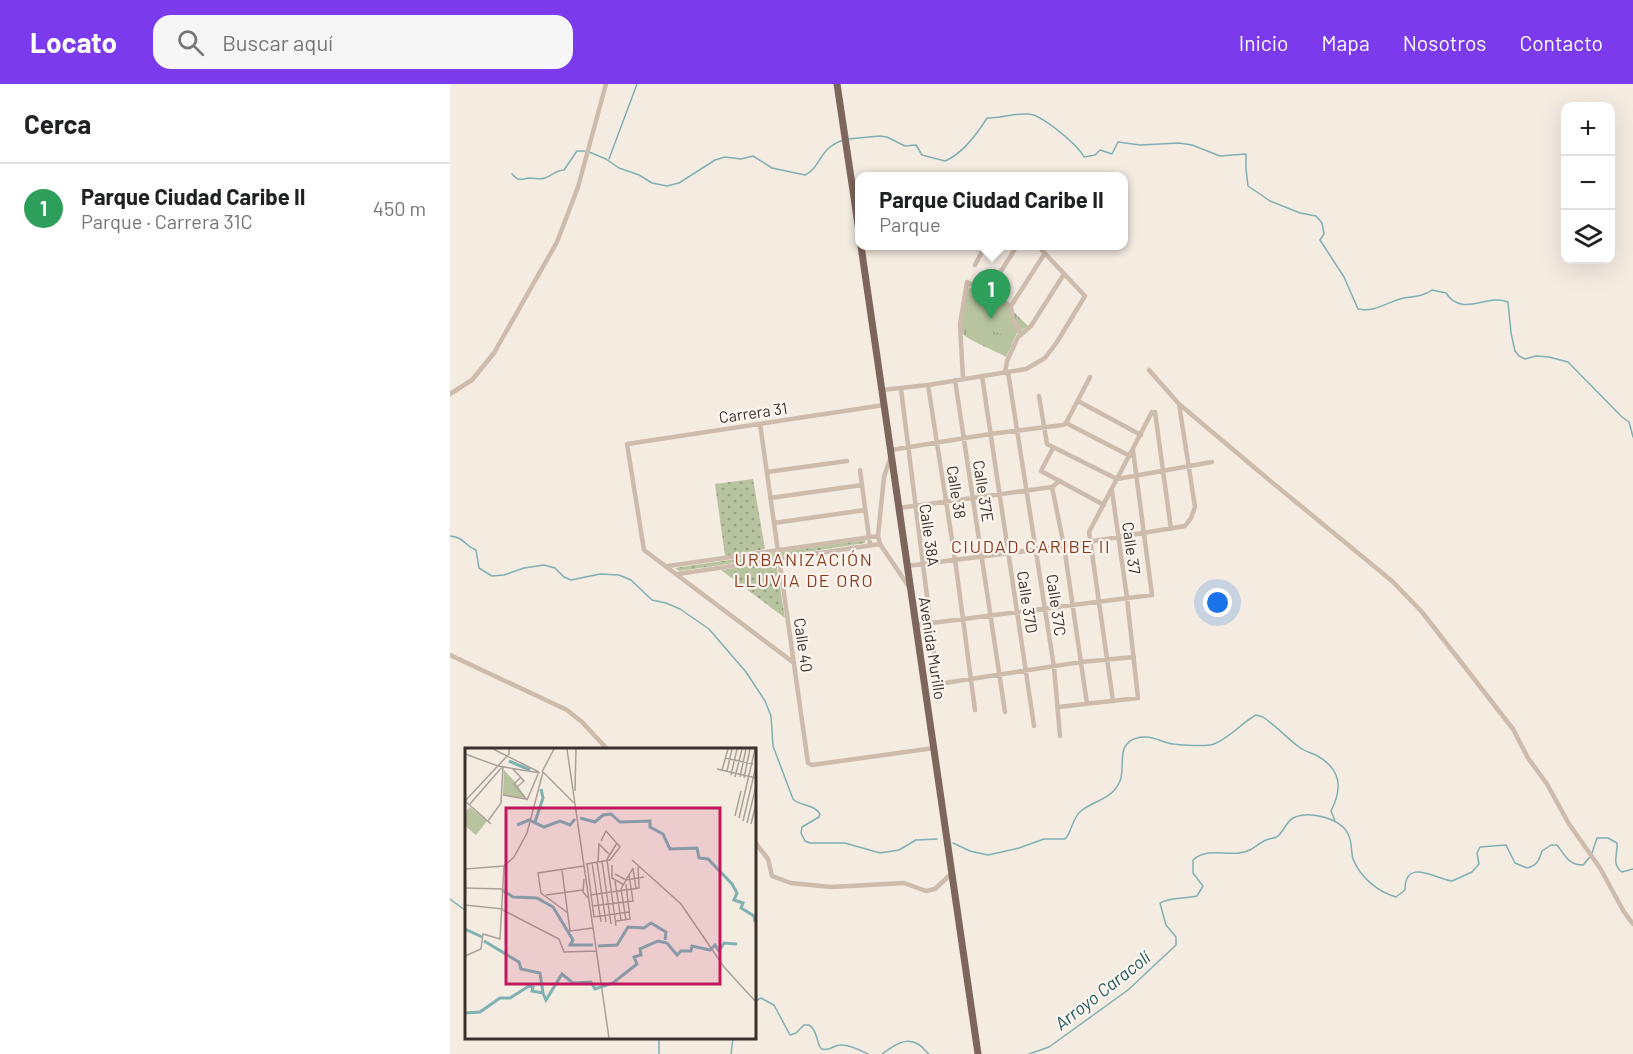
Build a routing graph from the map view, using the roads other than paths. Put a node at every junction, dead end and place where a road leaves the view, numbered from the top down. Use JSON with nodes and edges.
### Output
{"nodes":[{"id":1,"x":606,"y":84,"type":"edge"},
{"id":2,"x":837,"y":84,"type":"edge"},
{"id":3,"x":855,"y":205,"type":"edge"},
{"id":4,"x":862,"y":250,"type":"edge"},
{"id":5,"x":984,"y":250,"type":"edge"},
{"id":6,"x":1014,"y":250,"type":"edge"},
{"id":7,"x":1042,"y":250,"type":"edge"},
{"id":8,"x":1045,"y":253,"type":"junction"},
{"id":9,"x":975,"y":265,"type":"dead end"},
{"id":10,"x":1064,"y":274,"type":"junction"},
{"id":11,"x":987,"y":292,"type":"junction"},
{"id":12,"x":1011,"y":306,"type":"junction"},
{"id":13,"x":1021,"y":335,"type":"junction"},
{"id":14,"x":1149,"y":370,"type":"dead end"},
{"id":15,"x":1007,"y":372,"type":"junction"},
{"id":16,"x":982,"y":376,"type":"junction"},
{"id":17,"x":1090,"y":377,"type":"dead end"},
{"id":18,"x":963,"y":378,"type":"junction"},
{"id":19,"x":955,"y":380,"type":"junction"},
{"id":20,"x":928,"y":385,"type":"junction"},
{"id":21,"x":900,"y":389,"type":"junction"},
{"id":22,"x":882,"y":390,"type":"junction"},
{"id":23,"x":450,"y":394,"type":"edge"},
{"id":24,"x":1039,"y":396,"type":"dead end"},
{"id":25,"x":1078,"y":400,"type":"junction"},
{"id":26,"x":1179,"y":404,"type":"junction"},
{"id":27,"x":884,"y":405,"type":"junction"},
{"id":28,"x":1066,"y":423,"type":"junction"},
{"id":29,"x":760,"y":424,"type":"junction"},
{"id":30,"x":1043,"y":427,"type":"junction"},
{"id":31,"x":1018,"y":430,"type":"junction"},
{"id":32,"x":990,"y":434,"type":"junction"},
{"id":33,"x":1141,"y":435,"type":"junction"},
{"id":34,"x":964,"y":438,"type":"junction"},
{"id":35,"x":937,"y":442,"type":"junction"},
{"id":36,"x":906,"y":447,"type":"junction"},
{"id":37,"x":1053,"y":448,"type":"junction"},
{"id":38,"x":1133,"y":450,"type":"junction"},
{"id":39,"x":891,"y":452,"type":"junction"},
{"id":40,"x":1130,"y":456,"type":"junction"},
{"id":41,"x":847,"y":461,"type":"dead end"},
{"id":42,"x":1212,"y":462,"type":"dead end"},
{"id":43,"x":1190,"y":466,"type":"junction"},
{"id":44,"x":860,"y":470,"type":"dead end"},
{"id":45,"x":1163,"y":470,"type":"junction"},
{"id":46,"x":767,"y":472,"type":"junction"},
{"id":47,"x":1136,"y":476,"type":"junction"},
{"id":48,"x":1117,"y":479,"type":"junction"},
{"id":49,"x":1060,"y":481,"type":"junction"},
{"id":50,"x":862,"y":484,"type":"junction"},
{"id":51,"x":1052,"y":487,"type":"junction"},
{"id":52,"x":1026,"y":489,"type":"junction"},
{"id":53,"x":1112,"y":491,"type":"junction"},
{"id":54,"x":999,"y":493,"type":"junction"},
{"id":55,"x":972,"y":497,"type":"junction"},
{"id":56,"x":770,"y":498,"type":"junction"},
{"id":57,"x":946,"y":500,"type":"junction"},
{"id":58,"x":1104,"y":505,"type":"junction"},
{"id":59,"x":914,"y":506,"type":"junction"},
{"id":60,"x":899,"y":508,"type":"junction"},
{"id":61,"x":865,"y":510,"type":"junction"},
{"id":62,"x":774,"y":523,"type":"junction"},
{"id":63,"x":1170,"y":529,"type":"junction"},
{"id":64,"x":1144,"y":534,"type":"junction"},
{"id":65,"x":878,"y":536,"type":"junction"},
{"id":66,"x":868,"y":537,"type":"junction"},
{"id":67,"x":1119,"y":538,"type":"junction"},
{"id":68,"x":1090,"y":542,"type":"junction"},
{"id":69,"x":880,"y":544,"type":"junction"},
{"id":70,"x":870,"y":545,"type":"junction"},
{"id":71,"x":1064,"y":546,"type":"junction"},
{"id":72,"x":1036,"y":549,"type":"junction"},
{"id":73,"x":778,"y":551,"type":"junction"},
{"id":74,"x":1008,"y":552,"type":"junction"},
{"id":75,"x":981,"y":555,"type":"junction"},
{"id":76,"x":779,"y":558,"type":"junction"},
{"id":77,"x":955,"y":559,"type":"junction"},
{"id":78,"x":923,"y":563,"type":"junction"},
{"id":79,"x":907,"y":566,"type":"junction"},
{"id":80,"x":668,"y":567,"type":"junction"},
{"id":81,"x":678,"y":574,"type":"junction"},
{"id":82,"x":910,"y":590,"type":"junction"},
{"id":83,"x":1127,"y":598,"type":"junction"},
{"id":84,"x":1100,"y":601,"type":"junction"},
{"id":85,"x":1072,"y":605,"type":"junction"},
{"id":86,"x":1045,"y":608,"type":"junction"},
{"id":87,"x":1017,"y":611,"type":"junction"},
{"id":88,"x":990,"y":615,"type":"junction"},
{"id":89,"x":963,"y":619,"type":"junction"},
{"id":90,"x":930,"y":623,"type":"junction"},
{"id":91,"x":916,"y":625,"type":"junction"},
{"id":92,"x":450,"y":655,"type":"edge"},
{"id":93,"x":1134,"y":657,"type":"junction"},
{"id":94,"x":1108,"y":660,"type":"junction"},
{"id":95,"x":1081,"y":662,"type":"junction"},
{"id":96,"x":794,"y":663,"type":"junction"},
{"id":97,"x":1054,"y":667,"type":"junction"},
{"id":98,"x":1026,"y":670,"type":"junction"},
{"id":99,"x":1000,"y":675,"type":"junction"},
{"id":100,"x":971,"y":679,"type":"junction"},
{"id":101,"x":1113,"y":700,"type":"junction"},
{"id":102,"x":1087,"y":704,"type":"junction"},
{"id":103,"x":1058,"y":707,"type":"junction"},
{"id":104,"x":975,"y":710,"type":"dead end"},
{"id":105,"x":1005,"y":712,"type":"dead end"},
{"id":106,"x":1034,"y":726,"type":"dead end"},
{"id":107,"x":1060,"y":736,"type":"dead end"},
{"id":108,"x":606,"y":748,"type":"edge"},
{"id":109,"x":934,"y":748,"type":"junction"},
{"id":110,"x":756,"y":844,"type":"edge"},
{"id":111,"x":951,"y":874,"type":"junction"},
{"id":112,"x":1633,"y":924,"type":"edge"},
{"id":113,"x":978,"y":1054,"type":"edge"}],
"edges":[{"from":1,"to":23,"type":"street"},
{"from":2,"to":3,"type":"main road"},
{"from":4,"to":22,"type":"main road","name":"Avenida Murillo"},
{"from":5,"to":9,"type":"street"},
{"from":6,"to":11,"type":"street"},
{"from":7,"to":8,"type":"street"},
{"from":8,"to":10,"type":"street"},
{"from":8,"to":12,"type":"street"},
{"from":10,"to":13,"type":"street"},
{"from":10,"to":15,"type":"street"},
{"from":11,"to":12,"type":"street"},
{"from":11,"to":18,"type":"street"},
{"from":12,"to":13,"type":"street"},
{"from":13,"to":15,"type":"street"},
{"from":14,"to":26,"type":"street"},
{"from":15,"to":16,"type":"street"},
{"from":15,"to":31,"type":"street","name":"Calle 37C"},
{"from":16,"to":18,"type":"street"},
{"from":16,"to":32,"type":"street","name":"Calle 37D"},
{"from":17,"to":25,"type":"street"},
{"from":18,"to":19,"type":"street"},
{"from":19,"to":20,"type":"street"},
{"from":19,"to":34,"type":"street","name":"Calle 37E"},
{"from":20,"to":21,"type":"street"},
{"from":20,"to":35,"type":"street","name":"Calle 38"},
{"from":21,"to":22,"type":"street"},
{"from":21,"to":36,"type":"street","name":"Calle 38A"},
{"from":22,"to":27,"type":"main road","name":"Avenida Murillo"},
{"from":24,"to":30,"type":"street"},
{"from":25,"to":28,"type":"street"},
{"from":25,"to":33,"type":"street"},
{"from":26,"to":43,"type":"street"},
{"from":26,"to":112,"type":"street"},
{"from":27,"to":29,"type":"street","name":"Carrera 31"},
{"from":27,"to":39,"type":"main road","name":"Avenida Murillo"},
{"from":28,"to":30,"type":"street"},
{"from":28,"to":40,"type":"street"},
{"from":29,"to":46,"type":"street","name":"Calle 40"},
{"from":29,"to":80,"type":"street","name":"Carrera 31"},
{"from":30,"to":31,"type":"street"},
{"from":30,"to":37,"type":"street"},
{"from":31,"to":32,"type":"street"},
{"from":31,"to":52,"type":"street","name":"Calle 37C"},
{"from":32,"to":34,"type":"street"},
{"from":32,"to":54,"type":"street","name":"Calle 37D"},
{"from":33,"to":38,"type":"street"},
{"from":33,"to":45,"type":"street"},
{"from":34,"to":35,"type":"street"},
{"from":34,"to":55,"type":"street","name":"Calle 37E"},
{"from":35,"to":36,"type":"street"},
{"from":35,"to":57,"type":"street","name":"Calle 38"},
{"from":36,"to":39,"type":"street"},
{"from":36,"to":59,"type":"street","name":"Calle 38A"},
{"from":37,"to":48,"type":"street"},
{"from":37,"to":49,"type":"street"},
{"from":38,"to":40,"type":"street"},
{"from":38,"to":47,"type":"street"},
{"from":39,"to":60,"type":"main road","name":"Avenida Murillo"},
{"from":39,"to":65,"type":"street"},
{"from":40,"to":48,"type":"street"},
{"from":41,"to":46,"type":"street"},
{"from":42,"to":43,"type":"street"},
{"from":43,"to":45,"type":"street"},
{"from":43,"to":63,"type":"street"},
{"from":44,"to":50,"type":"street"},
{"from":45,"to":47,"type":"street"},
{"from":45,"to":63,"type":"street"},
{"from":46,"to":56,"type":"street","name":"Calle 40"},
{"from":47,"to":48,"type":"street"},
{"from":47,"to":64,"type":"street"},
{"from":48,"to":53,"type":"street"},
{"from":49,"to":51,"type":"street"},
{"from":49,"to":58,"type":"street"},
{"from":50,"to":56,"type":"street"},
{"from":50,"to":61,"type":"street"},
{"from":51,"to":52,"type":"street"},
{"from":51,"to":71,"type":"street"},
{"from":52,"to":54,"type":"street"},
{"from":52,"to":72,"type":"street","name":"Calle 37C"},
{"from":53,"to":58,"type":"street"},
{"from":53,"to":67,"type":"street","name":"Calle 37"},
{"from":54,"to":55,"type":"street"},
{"from":54,"to":74,"type":"street","name":"Calle 37D"},
{"from":55,"to":57,"type":"street"},
{"from":55,"to":75,"type":"street","name":"Calle 37E"},
{"from":56,"to":62,"type":"street","name":"Calle 40"},
{"from":57,"to":59,"type":"street"},
{"from":57,"to":77,"type":"street","name":"Calle 38"},
{"from":58,"to":68,"type":"street"},
{"from":59,"to":60,"type":"street"},
{"from":59,"to":78,"type":"street","name":"Calle 38A"},
{"from":60,"to":79,"type":"main road","name":"Avenida Murillo"},
{"from":61,"to":62,"type":"street"},
{"from":61,"to":66,"type":"street"},
{"from":62,"to":73,"type":"street","name":"Calle 40"},
{"from":63,"to":64,"type":"street"},
{"from":64,"to":67,"type":"street"},
{"from":64,"to":83,"type":"street"},
{"from":65,"to":66,"type":"street"},
{"from":65,"to":69,"type":"street"},
{"from":66,"to":70,"type":"street"},
{"from":66,"to":73,"type":"street"},
{"from":67,"to":68,"type":"street"},
{"from":67,"to":83,"type":"street","name":"Calle 37"},
{"from":68,"to":71,"type":"street"},
{"from":68,"to":84,"type":"street"},
{"from":69,"to":70,"type":"street"},
{"from":69,"to":82,"type":"street"},
{"from":70,"to":76,"type":"street"},
{"from":71,"to":72,"type":"street"},
{"from":71,"to":85,"type":"street"},
{"from":72,"to":74,"type":"street"},
{"from":72,"to":86,"type":"street","name":"Calle 37C"},
{"from":73,"to":76,"type":"street","name":"Calle 40"},
{"from":73,"to":80,"type":"street"},
{"from":74,"to":75,"type":"street"},
{"from":74,"to":87,"type":"street","name":"Calle 37D"},
{"from":75,"to":77,"type":"street"},
{"from":75,"to":88,"type":"street","name":"Calle 37E"},
{"from":76,"to":81,"type":"street"},
{"from":76,"to":96,"type":"street","name":"Calle 40"},
{"from":77,"to":78,"type":"street"},
{"from":77,"to":89,"type":"street","name":"Calle 38"},
{"from":78,"to":79,"type":"street"},
{"from":78,"to":90,"type":"street","name":"Calle 38A"},
{"from":79,"to":82,"type":"main road","name":"Avenida Murillo"},
{"from":80,"to":81,"type":"street"},
{"from":81,"to":96,"type":"street"},
{"from":82,"to":91,"type":"main road","name":"Avenida Murillo"},
{"from":83,"to":84,"type":"street"},
{"from":83,"to":93,"type":"street","name":"Calle 37"},
{"from":84,"to":85,"type":"street"},
{"from":84,"to":94,"type":"street"},
{"from":85,"to":86,"type":"street"},
{"from":85,"to":95,"type":"street"},
{"from":86,"to":87,"type":"street"},
{"from":86,"to":97,"type":"street","name":"Calle 37C"},
{"from":87,"to":88,"type":"street"},
{"from":87,"to":98,"type":"street","name":"Calle 37D"},
{"from":88,"to":89,"type":"street"},
{"from":88,"to":99,"type":"street","name":"Calle 37E"},
{"from":89,"to":90,"type":"street"},
{"from":89,"to":100,"type":"street","name":"Calle 38"},
{"from":90,"to":91,"type":"street"},
{"from":90,"to":100,"type":"street","name":"Calle 38A"},
{"from":91,"to":109,"type":"main road","name":"Avenida Murillo"},
{"from":92,"to":108,"type":"street"},
{"from":93,"to":94,"type":"street"},
{"from":93,"to":101,"type":"street","name":"Calle 37"},
{"from":94,"to":95,"type":"street"},
{"from":94,"to":101,"type":"street"},
{"from":95,"to":97,"type":"street"},
{"from":95,"to":102,"type":"street"},
{"from":96,"to":109,"type":"street","name":"Calle 40"},
{"from":97,"to":98,"type":"street"},
{"from":97,"to":103,"type":"street","name":"Calle 37C"},
{"from":98,"to":99,"type":"street"},
{"from":98,"to":106,"type":"street","name":"Calle 37D"},
{"from":99,"to":100,"type":"street"},
{"from":99,"to":105,"type":"street","name":"Calle 37E"},
{"from":100,"to":104,"type":"street","name":"Calle 38"},
{"from":101,"to":102,"type":"street"},
{"from":102,"to":103,"type":"street"},
{"from":103,"to":107,"type":"street","name":"Calle 37C"},
{"from":109,"to":111,"type":"main road","name":"Avenida Murillo"},
{"from":110,"to":111,"type":"street"},
{"from":111,"to":113,"type":"main road","name":"Avenida Murillo"}]}
